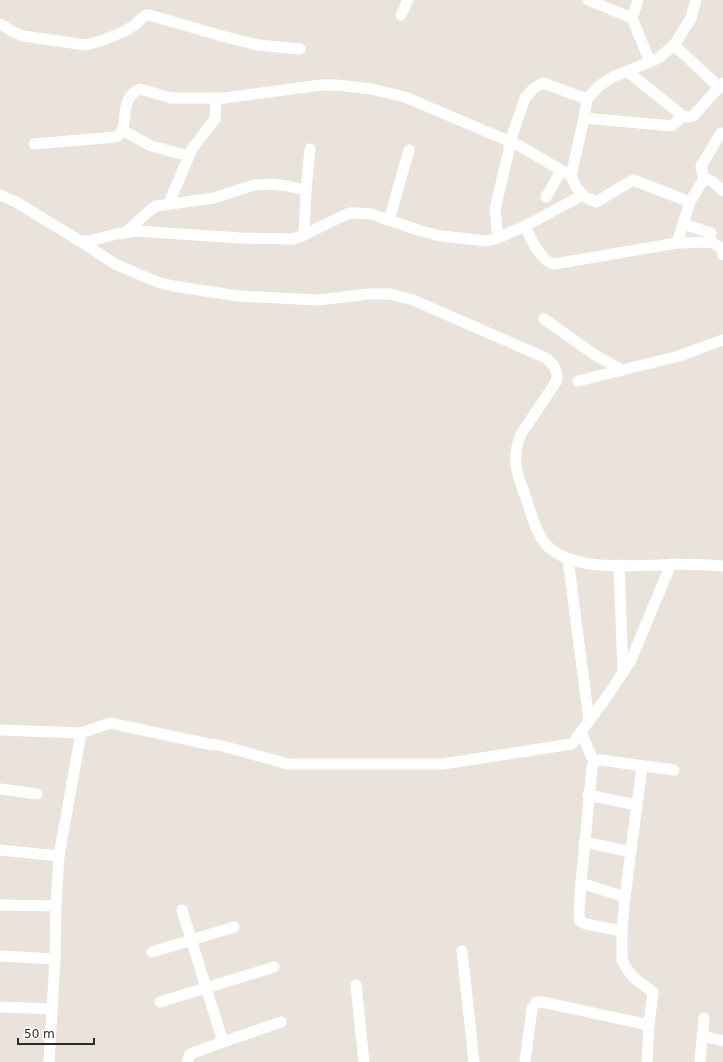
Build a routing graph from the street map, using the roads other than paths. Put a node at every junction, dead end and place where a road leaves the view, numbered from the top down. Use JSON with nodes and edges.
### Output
{"nodes":[{"id":1,"x":408,"y":0,"type":"edge"},
{"id":2,"x":588,"y":0,"type":"edge"},
{"id":3,"x":638,"y":0,"type":"edge"},
{"id":4,"x":696,"y":0,"type":"edge"},
{"id":5,"x":401,"y":15,"type":"dead end"},
{"id":6,"x":632,"y":18,"type":"junction"},
{"id":7,"x":0,"y":24,"type":"edge"},
{"id":8,"x":674,"y":45,"type":"junction"},
{"id":9,"x":300,"y":49,"type":"dead end"},
{"id":10,"x":650,"y":62,"type":"junction"},
{"id":11,"x":627,"y":71,"type":"junction"},
{"id":12,"x":721,"y":85,"type":"edge"},
{"id":13,"x":216,"y":98,"type":"junction"},
{"id":14,"x":587,"y":99,"type":"junction"},
{"id":15,"x":683,"y":116,"type":"junction"},
{"id":16,"x":584,"y":118,"type":"junction"},
{"id":17,"x":122,"y":130,"type":"junction"},
{"id":18,"x":723,"y":134,"type":"edge"},
{"id":19,"x":511,"y":142,"type":"junction"},
{"id":20,"x":34,"y":144,"type":"dead end"},
{"id":21,"x":310,"y":149,"type":"dead end"},
{"id":22,"x":409,"y":150,"type":"dead end"},
{"id":23,"x":189,"y":156,"type":"junction"},
{"id":24,"x":566,"y":173,"type":"junction"},
{"id":25,"x":704,"y":180,"type":"junction"},
{"id":26,"x":306,"y":190,"type":"junction"},
{"id":27,"x":723,"y":191,"type":"edge"},
{"id":28,"x":583,"y":194,"type":"junction"},
{"id":29,"x":0,"y":195,"type":"edge"},
{"id":30,"x":546,"y":197,"type":"dead end"},
{"id":31,"x":690,"y":202,"type":"junction"},
{"id":32,"x":170,"y":203,"type":"junction"},
{"id":33,"x":389,"y":220,"type":"junction"},
{"id":34,"x":683,"y":224,"type":"junction"},
{"id":35,"x":525,"y":226,"type":"junction"},
{"id":36,"x":125,"y":233,"type":"junction"},
{"id":37,"x":304,"y":235,"type":"junction"},
{"id":38,"x":498,"y":238,"type":"junction"},
{"id":39,"x":80,"y":241,"type":"junction"},
{"id":40,"x":709,"y":242,"type":"junction"},
{"id":41,"x":678,"y":243,"type":"junction"},
{"id":42,"x":723,"y":255,"type":"edge"},
{"id":43,"x":544,"y":319,"type":"dead end"},
{"id":44,"x":723,"y":340,"type":"edge"},
{"id":45,"x":622,"y":370,"type":"junction"},
{"id":46,"x":578,"y":381,"type":"dead end"},
{"id":47,"x":568,"y":558,"type":"junction"},
{"id":48,"x":671,"y":564,"type":"junction"},
{"id":49,"x":619,"y":566,"type":"junction"},
{"id":50,"x":723,"y":566,"type":"edge"},
{"id":51,"x":623,"y":673,"type":"junction"},
{"id":52,"x":589,"y":721,"type":"junction"},
{"id":53,"x":0,"y":730,"type":"edge"},
{"id":54,"x":581,"y":732,"type":"junction"},
{"id":55,"x":81,"y":734,"type":"junction"},
{"id":56,"x":594,"y":762,"type":"junction"},
{"id":57,"x":642,"y":766,"type":"junction"},
{"id":58,"x":674,"y":770,"type":"dead end"},
{"id":59,"x":0,"y":789,"type":"edge"},
{"id":60,"x":37,"y":794,"type":"dead end"},
{"id":61,"x":588,"y":795,"type":"junction"},
{"id":62,"x":636,"y":805,"type":"junction"},
{"id":63,"x":584,"y":842,"type":"junction"},
{"id":64,"x":0,"y":850,"type":"edge"},
{"id":65,"x":630,"y":852,"type":"junction"},
{"id":66,"x":59,"y":856,"type":"junction"},
{"id":67,"x":581,"y":883,"type":"junction"},
{"id":68,"x":625,"y":897,"type":"junction"},
{"id":69,"x":0,"y":904,"type":"edge"},
{"id":70,"x":56,"y":906,"type":"junction"},
{"id":71,"x":182,"y":910,"type":"dead end"},
{"id":72,"x":234,"y":927,"type":"dead end"},
{"id":73,"x":622,"y":931,"type":"junction"},
{"id":74,"x":192,"y":940,"type":"junction"},
{"id":75,"x":462,"y":950,"type":"dead end"},
{"id":76,"x":152,"y":952,"type":"dead end"},
{"id":77,"x":0,"y":956,"type":"edge"},
{"id":78,"x":55,"y":959,"type":"junction"},
{"id":79,"x":274,"y":967,"type":"dead end"},
{"id":80,"x":356,"y":985,"type":"dead end"},
{"id":81,"x":206,"y":988,"type":"junction"},
{"id":82,"x":160,"y":1002,"type":"dead end"},
{"id":83,"x":0,"y":1007,"type":"edge"},
{"id":84,"x":52,"y":1009,"type":"junction"},
{"id":85,"x":704,"y":1018,"type":"dead end"},
{"id":86,"x":281,"y":1022,"type":"dead end"},
{"id":87,"x":649,"y":1025,"type":"junction"},
{"id":88,"x":702,"y":1036,"type":"junction"},
{"id":89,"x":723,"y":1041,"type":"edge"},
{"id":90,"x":223,"y":1042,"type":"junction"},
{"id":91,"x":49,"y":1062,"type":"edge"},
{"id":92,"x":187,"y":1062,"type":"edge"},
{"id":93,"x":364,"y":1062,"type":"edge"},
{"id":94,"x":474,"y":1062,"type":"edge"},
{"id":95,"x":525,"y":1062,"type":"edge"},
{"id":96,"x":647,"y":1062,"type":"edge"},
{"id":97,"x":700,"y":1062,"type":"edge"}],
"edges":[{"from":1,"to":5,"type":"street"},
{"from":2,"to":6,"type":"street"},
{"from":3,"to":6,"type":"street"},
{"from":4,"to":8,"type":"street"},
{"from":6,"to":10,"type":"street"},
{"from":7,"to":9,"type":"street"},
{"from":8,"to":10,"type":"street"},
{"from":8,"to":12,"type":"street"},
{"from":10,"to":11,"type":"street"},
{"from":11,"to":14,"type":"street"},
{"from":11,"to":15,"type":"street"},
{"from":12,"to":15,"type":"street"},
{"from":13,"to":17,"type":"street"},
{"from":13,"to":19,"type":"street"},
{"from":13,"to":23,"type":"street"},
{"from":14,"to":16,"type":"street"},
{"from":14,"to":19,"type":"street"},
{"from":15,"to":16,"type":"street"},
{"from":16,"to":24,"type":"street"},
{"from":17,"to":20,"type":"street"},
{"from":17,"to":23,"type":"street"},
{"from":18,"to":25,"type":"street"},
{"from":19,"to":24,"type":"street"},
{"from":19,"to":38,"type":"street"},
{"from":21,"to":26,"type":"street"},
{"from":22,"to":33,"type":"street"},
{"from":23,"to":32,"type":"street"},
{"from":24,"to":28,"type":"street"},
{"from":24,"to":30,"type":"street"},
{"from":25,"to":27,"type":"street"},
{"from":25,"to":31,"type":"street"},
{"from":26,"to":32,"type":"street"},
{"from":26,"to":37,"type":"street"},
{"from":28,"to":31,"type":"street"},
{"from":28,"to":35,"type":"street"},
{"from":29,"to":39,"type":"street"},
{"from":31,"to":34,"type":"street"},
{"from":32,"to":36,"type":"street"},
{"from":33,"to":37,"type":"street"},
{"from":33,"to":38,"type":"street"},
{"from":34,"to":40,"type":"street"},
{"from":34,"to":41,"type":"street"},
{"from":35,"to":38,"type":"street"},
{"from":35,"to":41,"type":"street"},
{"from":36,"to":37,"type":"street"},
{"from":36,"to":39,"type":"street"},
{"from":39,"to":47,"type":"street"},
{"from":40,"to":41,"type":"street"},
{"from":40,"to":42,"type":"street"},
{"from":43,"to":45,"type":"street"},
{"from":44,"to":45,"type":"street"},
{"from":45,"to":46,"type":"street"},
{"from":47,"to":49,"type":"street"},
{"from":47,"to":52,"type":"street"},
{"from":48,"to":49,"type":"street"},
{"from":48,"to":50,"type":"street"},
{"from":48,"to":51,"type":"street"},
{"from":49,"to":51,"type":"street"},
{"from":51,"to":52,"type":"street"},
{"from":52,"to":54,"type":"street"},
{"from":53,"to":55,"type":"street"},
{"from":54,"to":55,"type":"street"},
{"from":54,"to":56,"type":"street"},
{"from":55,"to":66,"type":"street"},
{"from":56,"to":57,"type":"street"},
{"from":56,"to":61,"type":"street"},
{"from":57,"to":58,"type":"street"},
{"from":57,"to":62,"type":"street"},
{"from":59,"to":60,"type":"street"},
{"from":61,"to":62,"type":"street"},
{"from":61,"to":63,"type":"street"},
{"from":62,"to":65,"type":"street"},
{"from":63,"to":65,"type":"street"},
{"from":63,"to":67,"type":"street"},
{"from":64,"to":66,"type":"street"},
{"from":65,"to":68,"type":"street"},
{"from":66,"to":70,"type":"street"},
{"from":67,"to":68,"type":"street"},
{"from":67,"to":73,"type":"street"},
{"from":68,"to":73,"type":"street"},
{"from":69,"to":70,"type":"street"},
{"from":70,"to":78,"type":"street"},
{"from":71,"to":74,"type":"street"},
{"from":72,"to":74,"type":"street"},
{"from":73,"to":87,"type":"street"},
{"from":74,"to":76,"type":"street"},
{"from":74,"to":81,"type":"street"},
{"from":75,"to":94,"type":"street"},
{"from":77,"to":78,"type":"street"},
{"from":78,"to":84,"type":"street"},
{"from":79,"to":81,"type":"street"},
{"from":80,"to":93,"type":"street"},
{"from":81,"to":82,"type":"street"},
{"from":81,"to":90,"type":"street"},
{"from":83,"to":84,"type":"street"},
{"from":84,"to":91,"type":"street"},
{"from":85,"to":88,"type":"street"},
{"from":86,"to":90,"type":"street"},
{"from":87,"to":95,"type":"street"},
{"from":87,"to":96,"type":"street"},
{"from":88,"to":89,"type":"street"},
{"from":88,"to":97,"type":"street"},
{"from":90,"to":92,"type":"street"}]}
